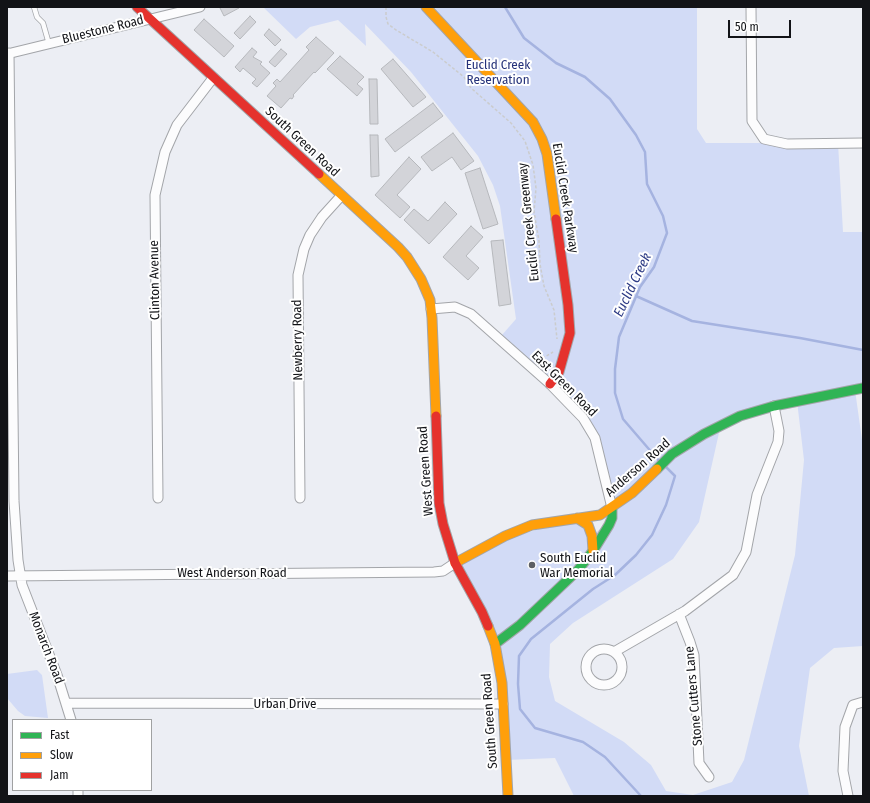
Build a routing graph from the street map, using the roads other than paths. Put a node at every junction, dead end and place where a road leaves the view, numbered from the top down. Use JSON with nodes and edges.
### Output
{"nodes":[{"id":1,"x":34,"y":7,"type":"edge"},
{"id":2,"x":137,"y":7,"type":"edge"},
{"id":3,"x":200,"y":7,"type":"edge"},
{"id":4,"x":426,"y":7,"type":"edge"},
{"id":5,"x":751,"y":7,"type":"edge"},
{"id":6,"x":149,"y":19,"type":"junction"},
{"id":7,"x":49,"y":44,"type":"junction"},
{"id":8,"x":8,"y":53,"type":"edge"},
{"id":9,"x":213,"y":78,"type":"junction"},
{"id":10,"x":863,"y":143,"type":"edge"},
{"id":11,"x":341,"y":196,"type":"junction"},
{"id":12,"x":431,"y":308,"type":"junction"},
{"id":13,"x":550,"y":384,"type":"junction"},
{"id":14,"x":863,"y":388,"type":"edge"},
{"id":15,"x":774,"y":406,"type":"junction"},
{"id":16,"x":158,"y":498,"type":"dead end"},
{"id":17,"x":300,"y":498,"type":"dead end"},
{"id":18,"x":612,"y":508,"type":"junction"},
{"id":19,"x":577,"y":518,"type":"junction"},
{"id":20,"x":593,"y":551,"type":"junction"},
{"id":21,"x":454,"y":563,"type":"junction"},
{"id":22,"x":7,"y":576,"type":"edge"},
{"id":23,"x":20,"y":576,"type":"junction"},
{"id":24,"x":679,"y":614,"type":"junction"},
{"id":25,"x":495,"y":644,"type":"junction"},
{"id":26,"x":614,"y":652,"type":"dead end"},
{"id":27,"x":863,"y":702,"type":"edge"},
{"id":28,"x":67,"y":703,"type":"junction"},
{"id":29,"x":503,"y":704,"type":"junction"},
{"id":30,"x":71,"y":719,"type":"edge"},
{"id":31,"x":709,"y":777,"type":"dead end"},
{"id":32,"x":508,"y":796,"type":"edge"},
{"id":33,"x":848,"y":796,"type":"edge"}],
"edges":[{"from":1,"to":7,"type":"lane"},
{"from":2,"to":6,"type":"street","name":"South Green Road"},
{"from":3,"to":6,"type":"street","name":"Bluestone Road"},
{"from":4,"to":13,"type":"street","name":"Euclid Creek Parkway"},
{"from":5,"to":10,"type":"street"},
{"from":6,"to":7,"type":"street","name":"Bluestone Road"},
{"from":6,"to":9,"type":"street","name":"South Green Road"},
{"from":7,"to":8,"type":"street","name":"Bluestone Road"},
{"from":8,"to":23,"type":"street","name":"Monarch Road"},
{"from":9,"to":11,"type":"street","name":"South Green Road"},
{"from":9,"to":16,"type":"street","name":"Clinton Avenue"},
{"from":11,"to":12,"type":"street","name":"South Green Road"},
{"from":11,"to":17,"type":"street","name":"Newberry Road"},
{"from":12,"to":13,"type":"street","name":"East Green Road"},
{"from":12,"to":21,"type":"street","name":"West Green Road"},
{"from":13,"to":18,"type":"street","name":"East Green Road"},
{"from":14,"to":15,"type":"street","name":"Anderson Road"},
{"from":15,"to":18,"type":"street","name":"Anderson Road"},
{"from":15,"to":24,"type":"street"},
{"from":18,"to":19,"type":"street","name":"Anderson Road"},
{"from":18,"to":20,"type":"street","name":"East Green Road"},
{"from":19,"to":20,"type":"street"},
{"from":19,"to":21,"type":"street","name":"Anderson Road"},
{"from":20,"to":25,"type":"street","name":"East Green Road"},
{"from":21,"to":23,"type":"street","name":"West Anderson Road"},
{"from":21,"to":25,"type":"street","name":"West Green Road"},
{"from":22,"to":23,"type":"street","name":"West Anderson Road"},
{"from":23,"to":28,"type":"street","name":"Monarch Road"},
{"from":24,"to":26,"type":"street"},
{"from":24,"to":31,"type":"street","name":"Stone Cutters Lane"},
{"from":25,"to":29,"type":"street","name":"South Green Road"},
{"from":27,"to":33,"type":"street"},
{"from":28,"to":29,"type":"street","name":"Urban Drive"},
{"from":28,"to":30,"type":"street","name":"Monarch Road"},
{"from":29,"to":32,"type":"street","name":"South Green Road"}]}
